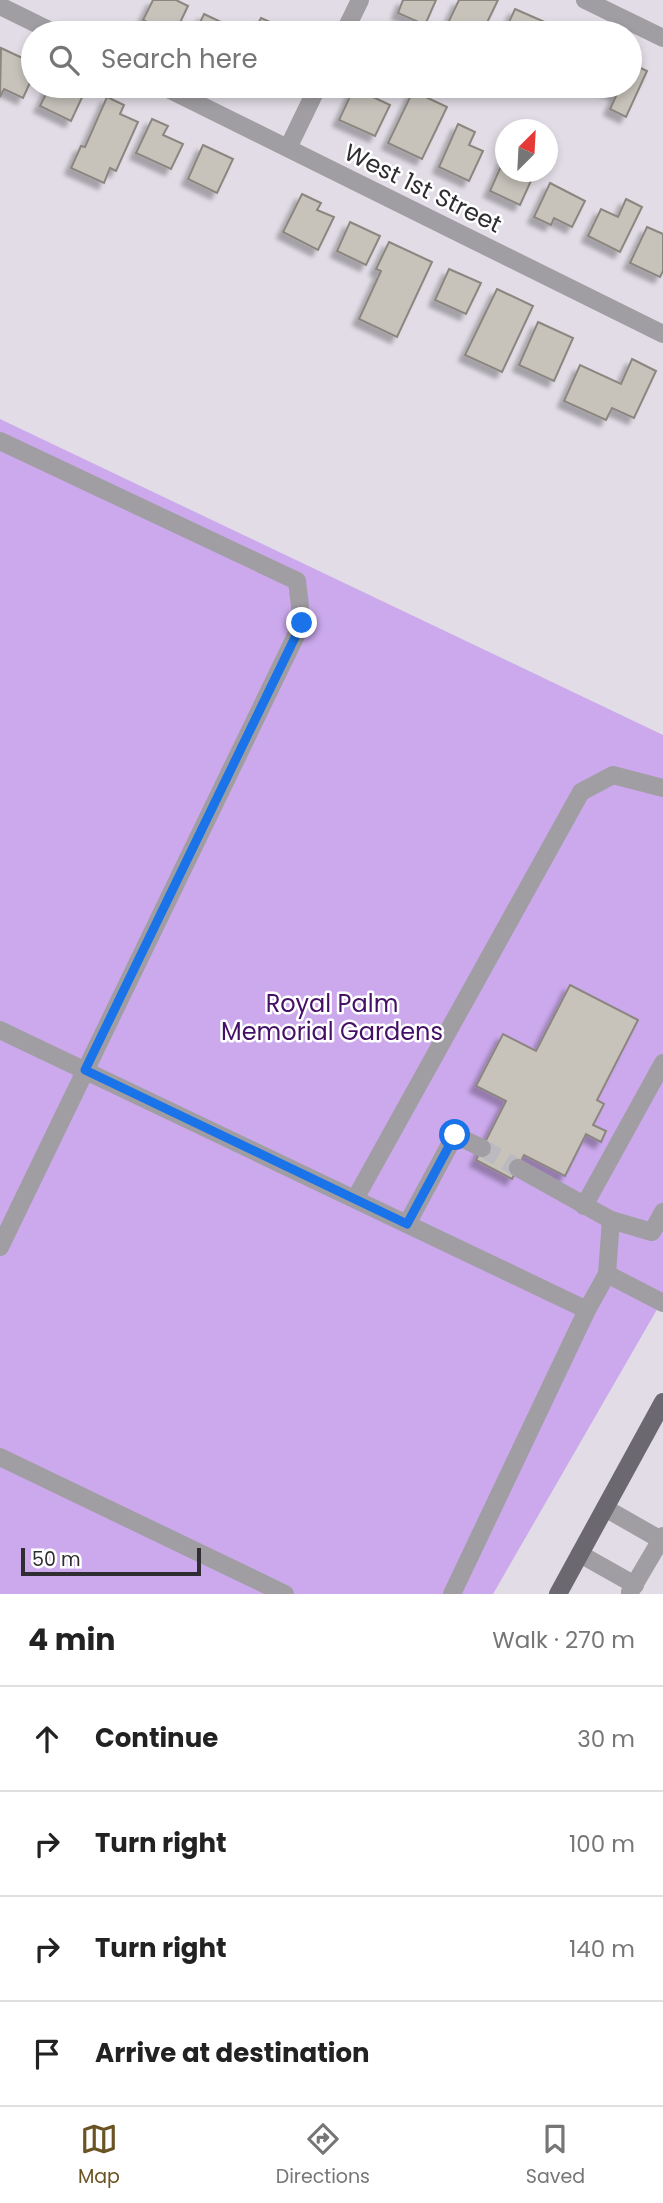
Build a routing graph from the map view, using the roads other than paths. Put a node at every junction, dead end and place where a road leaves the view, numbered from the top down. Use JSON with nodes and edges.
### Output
{"nodes":[{"id":1,"x":360,"y":0,"type":"edge"},
{"id":2,"x":585,"y":0,"type":"edge"},
{"id":3,"x":0,"y":6,"type":"edge"},
{"id":4,"x":31,"y":21,"type":"edge"},
{"id":5,"x":350,"y":21,"type":"edge"},
{"id":6,"x":628,"y":21,"type":"edge"},
{"id":7,"x":642,"y":28,"type":"edge"},
{"id":8,"x":663,"y":38,"type":"edge"},
{"id":9,"x":186,"y":98,"type":"edge"},
{"id":10,"x":312,"y":98,"type":"edge"},
{"id":11,"x":288,"y":148,"type":"junction"},
{"id":12,"x":663,"y":334,"type":"edge"},
{"id":13,"x":0,"y":441,"type":"edge"},
{"id":14,"x":663,"y":788,"type":"edge"},
{"id":15,"x":0,"y":1030,"type":"edge"},
{"id":16,"x":663,"y":1063,"type":"edge"},
{"id":17,"x":85,"y":1070,"type":"junction"},
{"id":18,"x":482,"y":1148,"type":"tunnel mouth"},
{"id":19,"x":518,"y":1168,"type":"tunnel mouth"},
{"id":20,"x":355,"y":1199,"type":"junction"},
{"id":21,"x":584,"y":1206,"type":"junction"},
{"id":22,"x":663,"y":1212,"type":"edge"},
{"id":23,"x":611,"y":1220,"type":"junction"},
{"id":24,"x":407,"y":1224,"type":"junction"},
{"id":25,"x":0,"y":1247,"type":"edge"},
{"id":26,"x":607,"y":1274,"type":"junction"},
{"id":27,"x":663,"y":1303,"type":"edge"},
{"id":28,"x":587,"y":1310,"type":"junction"},
{"id":29,"x":661,"y":1409,"type":"edge"},
{"id":30,"x":0,"y":1457,"type":"edge"},
{"id":31,"x":605,"y":1508,"type":"junction"},
{"id":32,"x":662,"y":1538,"type":"edge"},
{"id":33,"x":580,"y":1554,"type":"junction"},
{"id":34,"x":285,"y":1594,"type":"edge"},
{"id":35,"x":452,"y":1594,"type":"edge"},
{"id":36,"x":558,"y":1594,"type":"edge"}],
"edges":[{"from":1,"to":5,"type":"street"},
{"from":2,"to":6,"type":"street"},
{"from":3,"to":4,"type":"street"},
{"from":7,"to":8,"type":"street"},
{"from":9,"to":11,"type":"street","name":"West 1st Street"},
{"from":10,"to":11,"type":"street"},
{"from":11,"to":12,"type":"street","name":"West 1st Street"},
{"from":13,"to":17,"type":"street"},
{"from":14,"to":20,"type":"street"},
{"from":15,"to":17,"type":"street"},
{"from":16,"to":21,"type":"street"},
{"from":17,"to":20,"type":"street"},
{"from":17,"to":25,"type":"street"},
{"from":18,"to":24,"type":"street"},
{"from":19,"to":21,"type":"street"},
{"from":20,"to":24,"type":"street"},
{"from":21,"to":23,"type":"street"},
{"from":22,"to":23,"type":"street"},
{"from":23,"to":26,"type":"street"},
{"from":24,"to":28,"type":"street"},
{"from":26,"to":27,"type":"street"},
{"from":26,"to":28,"type":"street"},
{"from":28,"to":35,"type":"street"},
{"from":29,"to":31,"type":"main road"},
{"from":30,"to":34,"type":"street"},
{"from":31,"to":32,"type":"street"},
{"from":31,"to":33,"type":"main road"},
{"from":32,"to":33,"type":"street"},
{"from":33,"to":36,"type":"main road"}]}
